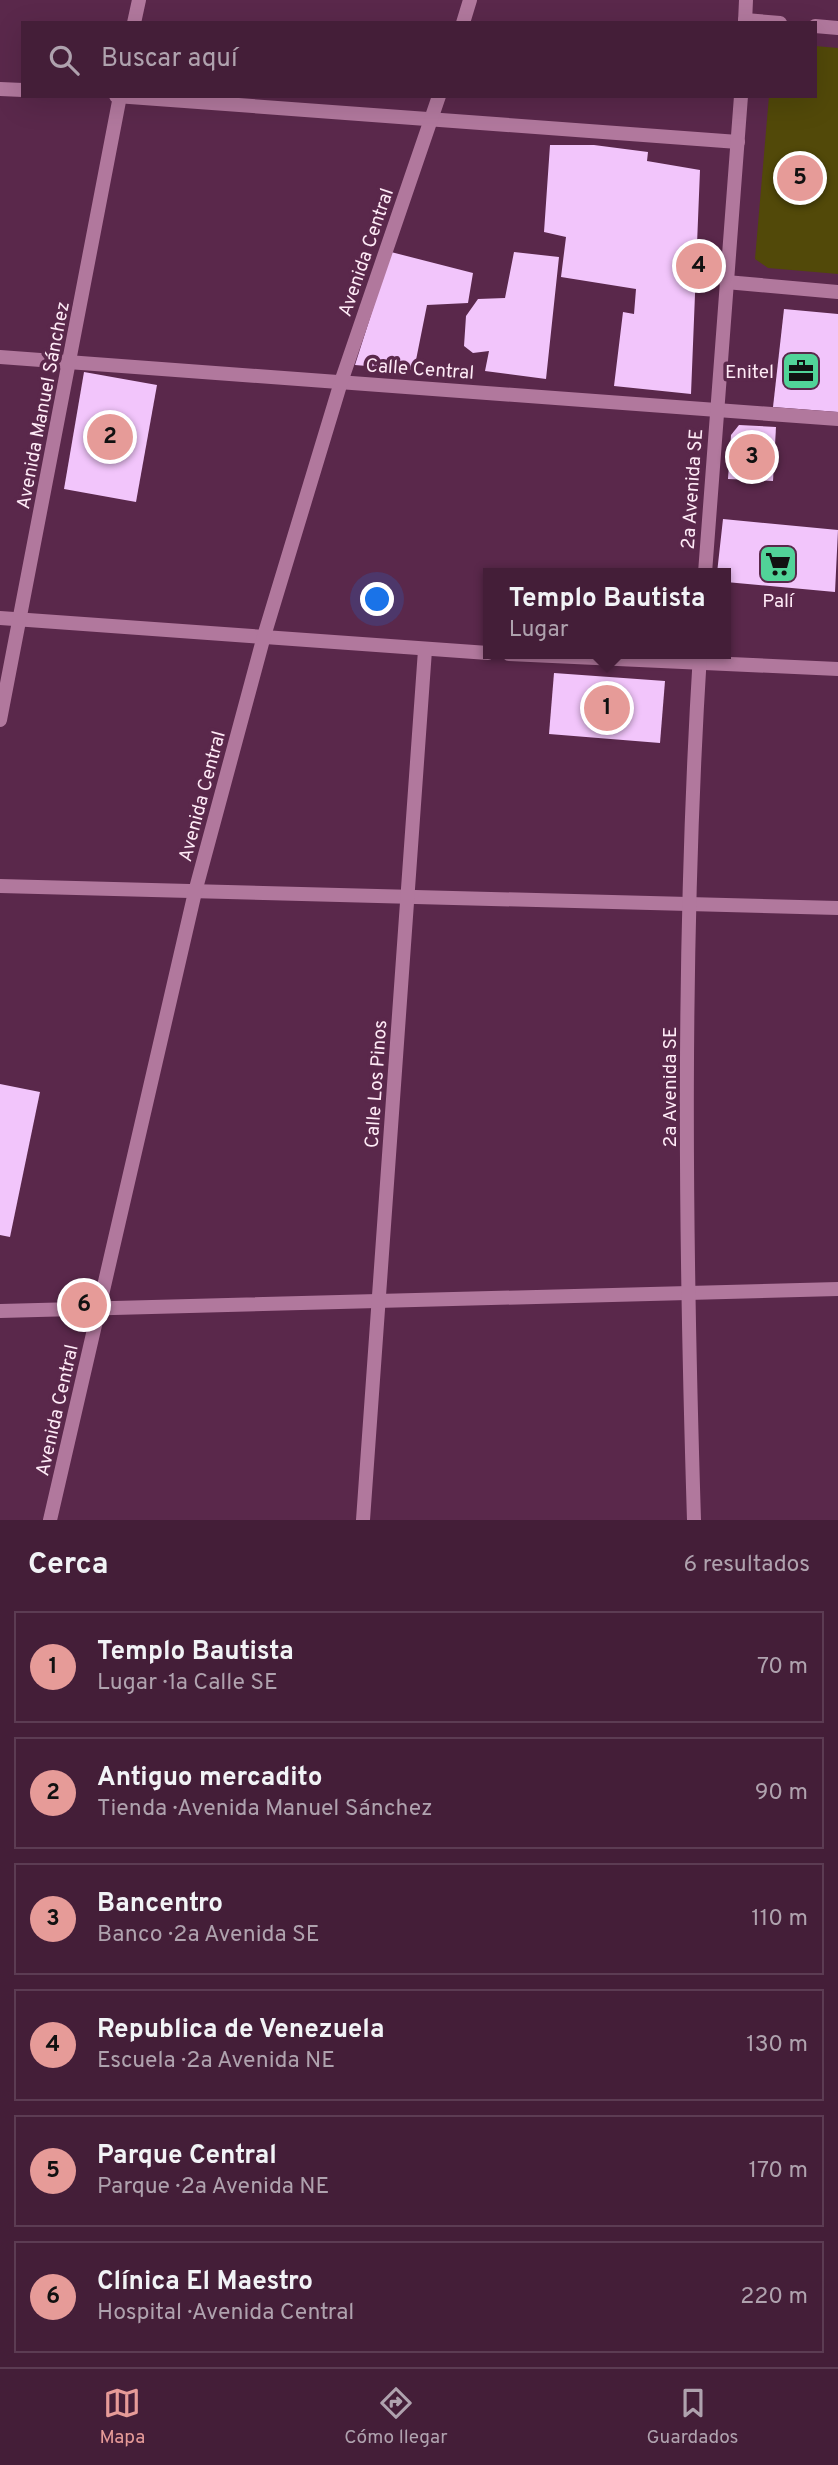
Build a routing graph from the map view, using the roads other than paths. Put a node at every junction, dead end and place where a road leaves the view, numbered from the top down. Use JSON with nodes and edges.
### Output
{"nodes":[{"id":1,"x":139,"y":0,"type":"edge"},
{"id":2,"x":470,"y":0,"type":"edge"},
{"id":3,"x":746,"y":0,"type":"edge"},
{"id":4,"x":134,"y":21,"type":"edge"},
{"id":5,"x":464,"y":21,"type":"edge"},
{"id":6,"x":745,"y":21,"type":"edge"},
{"id":7,"x":817,"y":26,"type":"edge"},
{"id":8,"x":838,"y":28,"type":"edge"},
{"id":9,"x":0,"y":89,"type":"edge"},
{"id":10,"x":21,"y":90,"type":"edge"},
{"id":11,"x":118,"y":98,"type":"edge"},
{"id":12,"x":143,"y":98,"type":"edge"},
{"id":13,"x":438,"y":98,"type":"edge"},
{"id":14,"x":741,"y":98,"type":"edge"},
{"id":15,"x":431,"y":121,"type":"junction"},
{"id":16,"x":738,"y":142,"type":"junction"},
{"id":17,"x":726,"y":282,"type":"junction"},
{"id":18,"x":838,"y":292,"type":"edge"},
{"id":19,"x":0,"y":357,"type":"edge"},
{"id":20,"x":70,"y":362,"type":"junction"},
{"id":21,"x":341,"y":382,"type":"junction"},
{"id":22,"x":716,"y":408,"type":"junction"},
{"id":23,"x":838,"y":419,"type":"edge"},
{"id":24,"x":705,"y":568,"type":"edge"},
{"id":25,"x":0,"y":618,"type":"edge"},
{"id":26,"x":19,"y":619,"type":"junction"},
{"id":27,"x":264,"y":636,"type":"junction"},
{"id":28,"x":425,"y":650,"type":"junction"},
{"id":29,"x":483,"y":653,"type":"edge"},
{"id":30,"x":700,"y":659,"type":"edge"},
{"id":31,"x":714,"y":659,"type":"edge"},
{"id":32,"x":838,"y":668,"type":"edge"},
{"id":33,"x":0,"y":720,"type":"edge"},
{"id":34,"x":0,"y":886,"type":"edge"},
{"id":35,"x":195,"y":892,"type":"junction"},
{"id":36,"x":407,"y":897,"type":"junction"},
{"id":37,"x":690,"y":903,"type":"junction"},
{"id":38,"x":838,"y":908,"type":"edge"},
{"id":39,"x":838,"y":1289,"type":"edge"},
{"id":40,"x":687,"y":1294,"type":"junction"},
{"id":41,"x":378,"y":1303,"type":"junction"},
{"id":42,"x":98,"y":1310,"type":"junction"},
{"id":43,"x":0,"y":1311,"type":"edge"},
{"id":44,"x":50,"y":1520,"type":"edge"},
{"id":45,"x":363,"y":1520,"type":"edge"},
{"id":46,"x":694,"y":1520,"type":"edge"}],
"edges":[{"from":1,"to":4,"type":"street"},
{"from":2,"to":5,"type":"street"},
{"from":3,"to":6,"type":"street"},
{"from":7,"to":8,"type":"street"},
{"from":9,"to":10,"type":"street"},
{"from":11,"to":20,"type":"street","name":"Avenida Manuel Sánchez"},
{"from":12,"to":15,"type":"street"},
{"from":13,"to":15,"type":"street","name":"Avenida Central"},
{"from":14,"to":16,"type":"street","name":"2a Avenida SE"},
{"from":15,"to":16,"type":"street"},
{"from":15,"to":21,"type":"street","name":"Avenida Central"},
{"from":16,"to":17,"type":"street","name":"2a Avenida SE"},
{"from":17,"to":18,"type":"street"},
{"from":17,"to":22,"type":"street","name":"2a Avenida SE"},
{"from":19,"to":20,"type":"street","name":"Calle Central"},
{"from":20,"to":21,"type":"street","name":"Calle Central"},
{"from":20,"to":26,"type":"street","name":"Avenida Manuel Sánchez"},
{"from":21,"to":22,"type":"street","name":"Calle Central"},
{"from":21,"to":27,"type":"street","name":"Avenida Central"},
{"from":22,"to":23,"type":"street","name":"Calle Central"},
{"from":22,"to":24,"type":"street","name":"2a Avenida SE"},
{"from":25,"to":26,"type":"street"},
{"from":26,"to":27,"type":"street"},
{"from":26,"to":33,"type":"street","name":"Avenida Manuel Sánchez"},
{"from":27,"to":28,"type":"street"},
{"from":27,"to":35,"type":"street","name":"Avenida Central"},
{"from":28,"to":29,"type":"street"},
{"from":28,"to":36,"type":"street","name":"Calle Los Pinos"},
{"from":30,"to":37,"type":"street","name":"2a Avenida SE"},
{"from":31,"to":32,"type":"street"},
{"from":34,"to":35,"type":"street"},
{"from":35,"to":36,"type":"street"},
{"from":35,"to":42,"type":"street","name":"Avenida Central"},
{"from":36,"to":37,"type":"street"},
{"from":36,"to":41,"type":"street","name":"Calle Los Pinos"},
{"from":37,"to":38,"type":"street"},
{"from":37,"to":40,"type":"street","name":"2a Avenida SE"},
{"from":39,"to":40,"type":"street"},
{"from":40,"to":41,"type":"street"},
{"from":40,"to":46,"type":"street","name":"2a Avenida SE"},
{"from":41,"to":42,"type":"street"},
{"from":41,"to":45,"type":"street","name":"Calle Los Pinos"},
{"from":42,"to":43,"type":"street"},
{"from":42,"to":44,"type":"street","name":"Avenida Central"}]}
